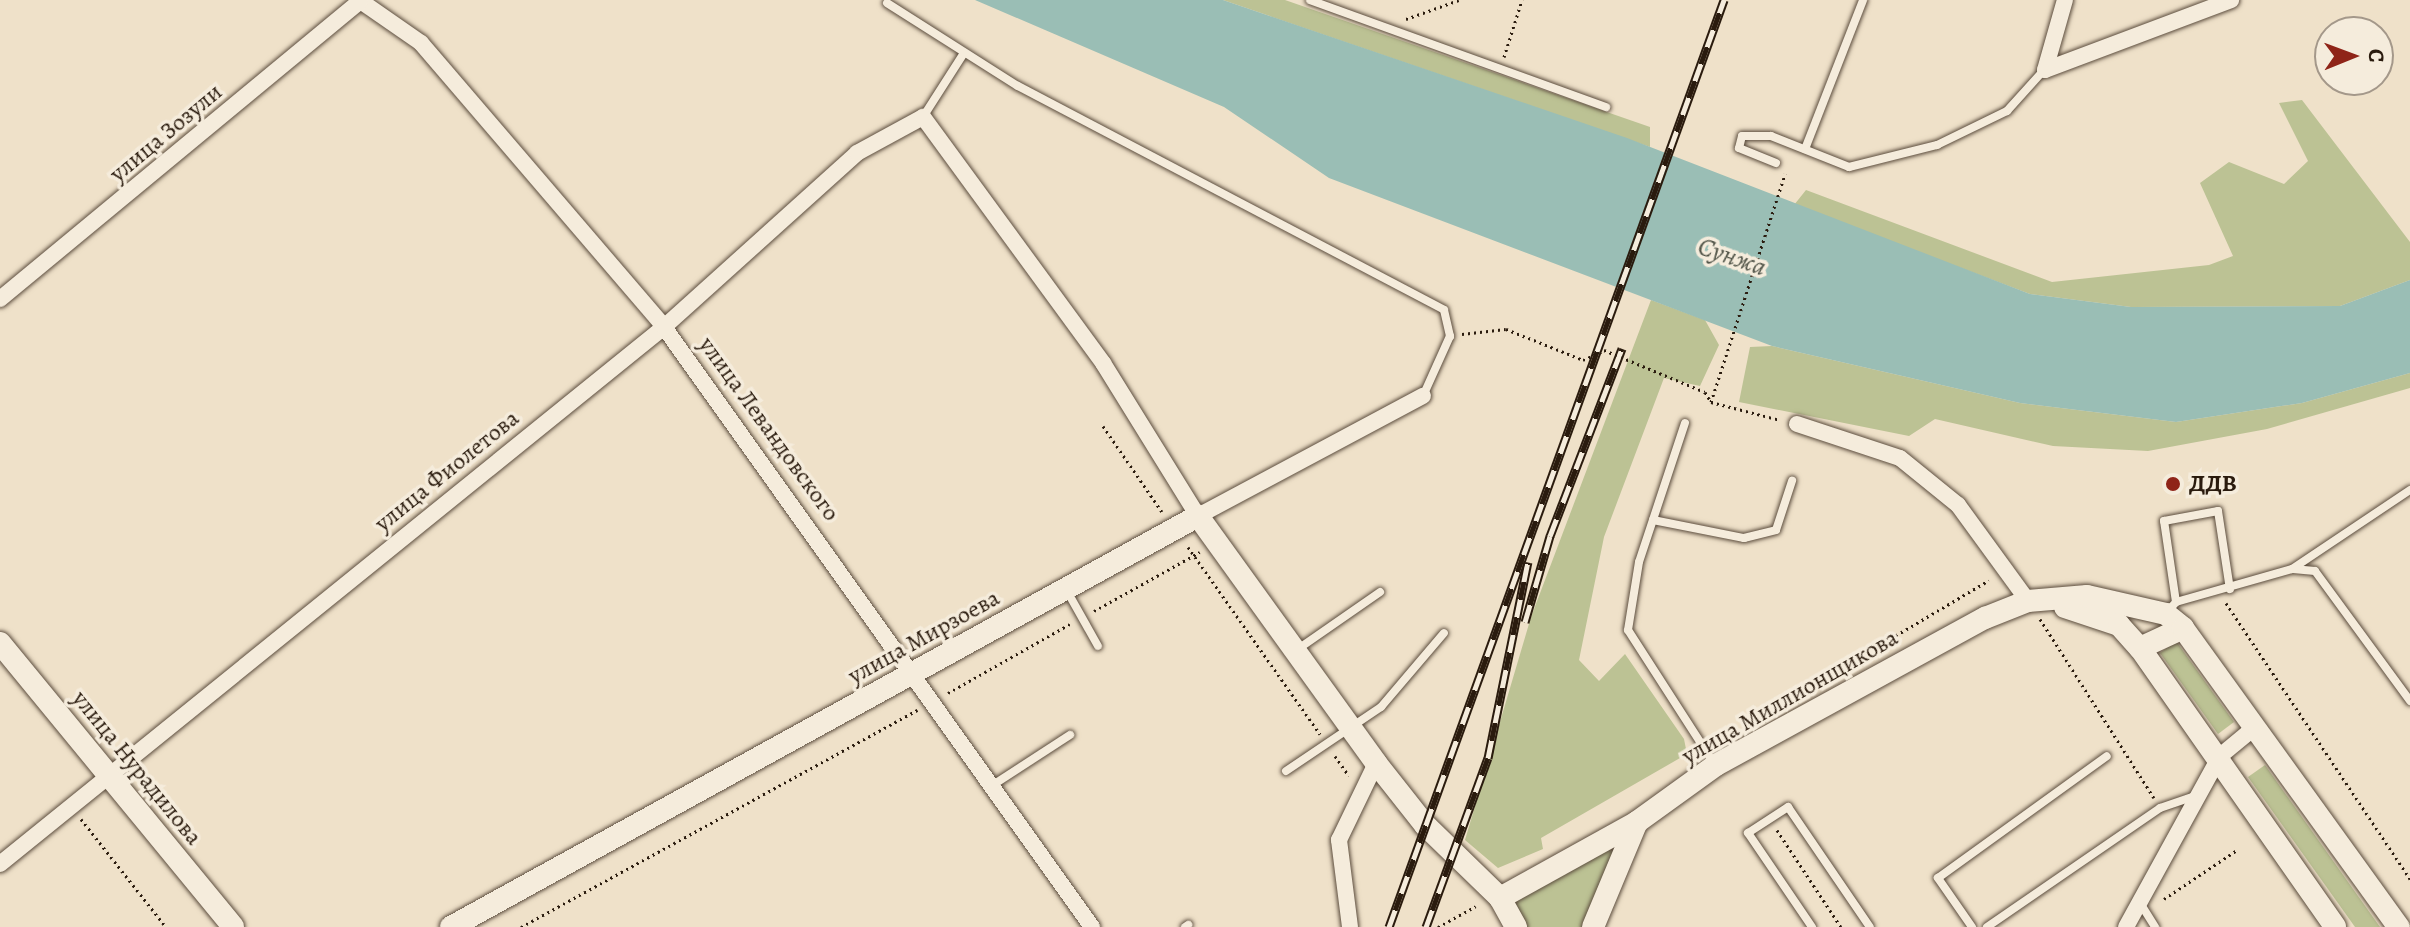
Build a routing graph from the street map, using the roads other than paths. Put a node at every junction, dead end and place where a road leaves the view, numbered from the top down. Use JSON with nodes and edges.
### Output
{"nodes":[{"id":1,"x":359,"y":0,"type":"edge"},
{"id":2,"x":1310,"y":0,"type":"edge"},
{"id":3,"x":1863,"y":0,"type":"edge"},
{"id":4,"x":2065,"y":0,"type":"edge"},
{"id":5,"x":2231,"y":0,"type":"edge"},
{"id":6,"x":887,"y":3,"type":"dead end"},
{"id":7,"x":964,"y":53,"type":"junction"},
{"id":8,"x":2045,"y":70,"type":"junction"},
{"id":9,"x":1606,"y":107,"type":"dead end"},
{"id":10,"x":923,"y":117,"type":"junction"},
{"id":11,"x":1805,"y":149,"type":"junction"},
{"id":12,"x":1776,"y":163,"type":"dead end"},
{"id":13,"x":0,"y":299,"type":"edge"},
{"id":14,"x":664,"y":327,"type":"junction"},
{"id":15,"x":1423,"y":396,"type":"joint"},
{"id":16,"x":1685,"y":423,"type":"dead end"},
{"id":17,"x":1797,"y":424,"type":"road end"},
{"id":18,"x":1792,"y":481,"type":"dead end"},
{"id":19,"x":2410,"y":490,"type":"edge"},
{"id":20,"x":1198,"y":516,"type":"junction"},
{"id":21,"x":1653,"y":520,"type":"junction"},
{"id":22,"x":2292,"y":569,"type":"junction"},
{"id":23,"x":1065,"y":589,"type":"junction"},
{"id":24,"x":2230,"y":589,"type":"junction"},
{"id":25,"x":1380,"y":592,"type":"dead end"},
{"id":26,"x":2028,"y":601,"type":"junction"},
{"id":27,"x":2175,"y":614,"type":"junction"},
{"id":28,"x":1444,"y":633,"type":"dead end"},
{"id":29,"x":0,"y":643,"type":"edge"},
{"id":30,"x":1098,"y":646,"type":"dead end"},
{"id":31,"x":2140,"y":648,"type":"junction"},
{"id":32,"x":1295,"y":651,"type":"junction"},
{"id":33,"x":916,"y":671,"type":"junction"},
{"id":34,"x":2410,"y":701,"type":"edge"},
{"id":35,"x":1350,"y":727,"type":"junction"},
{"id":36,"x":2255,"y":727,"type":"junction"},
{"id":37,"x":1070,"y":735,"type":"dead end"},
{"id":38,"x":2107,"y":756,"type":"dead end"},
{"id":39,"x":2220,"y":756,"type":"junction"},
{"id":40,"x":1376,"y":763,"type":"junction"},
{"id":41,"x":1716,"y":765,"type":"junction"},
{"id":42,"x":1286,"y":771,"type":"dead end"},
{"id":43,"x":109,"y":775,"type":"junction"},
{"id":44,"x":993,"y":785,"type":"junction"},
{"id":45,"x":2198,"y":795,"type":"junction"},
{"id":46,"x":1637,"y":822,"type":"junction"},
{"id":47,"x":0,"y":864,"type":"edge"},
{"id":48,"x":1500,"y":898,"type":"junction"},
{"id":49,"x":2144,"y":909,"type":"junction"},
{"id":50,"x":233,"y":927,"type":"edge"},
{"id":51,"x":451,"y":927,"type":"edge"},
{"id":52,"x":1092,"y":927,"type":"edge"},
{"id":53,"x":1350,"y":927,"type":"edge"},
{"id":54,"x":1516,"y":927,"type":"edge"},
{"id":55,"x":1593,"y":927,"type":"edge"},
{"id":56,"x":1812,"y":927,"type":"edge"},
{"id":57,"x":1870,"y":927,"type":"edge"},
{"id":58,"x":1972,"y":927,"type":"edge"},
{"id":59,"x":1987,"y":927,"type":"edge"},
{"id":60,"x":2126,"y":927,"type":"edge"},
{"id":61,"x":2155,"y":927,"type":"edge"},
{"id":62,"x":2335,"y":927,"type":"edge"},
{"id":63,"x":2399,"y":927,"type":"edge"}],
"edges":[{"from":1,"to":13,"type":"street","name":"улица Зозули"},
{"from":1,"to":14,"type":"street","name":"улица Левандовского"},
{"from":2,"to":9,"type":"lane"},
{"from":3,"to":11,"type":"lane"},
{"from":4,"to":8,"type":"street"},
{"from":5,"to":8,"type":"street"},
{"from":6,"to":7,"type":"lane"},
{"from":7,"to":10,"type":"lane"},
{"from":7,"to":15,"type":"lane"},
{"from":8,"to":11,"type":"lane"},
{"from":10,"to":14,"type":"street","name":"улица Фиолетова"},
{"from":10,"to":20,"type":"street"},
{"from":11,"to":12,"type":"lane"},
{"from":14,"to":33,"type":"street","name":"улица Левандовского"},
{"from":14,"to":43,"type":"street","name":"улица Фиолетова"},
{"from":15,"to":20,"type":"street","name":"улица Мирзоева"},
{"from":16,"to":21,"type":"lane"},
{"from":17,"to":26,"type":"street"},
{"from":18,"to":21,"type":"lane"},
{"from":19,"to":22,"type":"lane"},
{"from":20,"to":23,"type":"street","name":"улица Мирзоева"},
{"from":20,"to":32,"type":"street"},
{"from":21,"to":41,"type":"lane"},
{"from":22,"to":24,"type":"lane"},
{"from":22,"to":34,"type":"lane"},
{"from":23,"to":30,"type":"lane"},
{"from":23,"to":33,"type":"street","name":"улица Мирзоева"},
{"from":24,"to":27,"type":"lane"},
{"from":24,"to":27,"type":"lane"},
{"from":25,"to":32,"type":"lane"},
{"from":26,"to":27,"type":"street"},
{"from":26,"to":31,"type":"street"},
{"from":26,"to":41,"type":"street","name":"улица Миллионщикова"},
{"from":27,"to":31,"type":"street"},
{"from":27,"to":36,"type":"street"},
{"from":28,"to":35,"type":"lane"},
{"from":29,"to":43,"type":"street","name":"улица Нурадилова"},
{"from":31,"to":39,"type":"street"},
{"from":32,"to":35,"type":"street"},
{"from":33,"to":44,"type":"street","name":"улица Левандовского"},
{"from":33,"to":51,"type":"street","name":"улица Мирзоева"},
{"from":35,"to":40,"type":"street"},
{"from":35,"to":42,"type":"lane"},
{"from":36,"to":39,"type":"street"},
{"from":36,"to":63,"type":"street"},
{"from":37,"to":44,"type":"lane"},
{"from":38,"to":58,"type":"lane"},
{"from":39,"to":45,"type":"street"},
{"from":39,"to":62,"type":"street"},
{"from":40,"to":48,"type":"street"},
{"from":40,"to":53,"type":"street"},
{"from":41,"to":46,"type":"street","name":"улица Миллионщикова"},
{"from":43,"to":47,"type":"street","name":"улица Фиолетова"},
{"from":43,"to":50,"type":"street","name":"улица Нурадилова"},
{"from":44,"to":52,"type":"street","name":"улица Левандовского"},
{"from":45,"to":49,"type":"street"},
{"from":45,"to":59,"type":"lane"},
{"from":46,"to":48,"type":"street","name":"улица Миллионщикова"},
{"from":46,"to":55,"type":"street"},
{"from":48,"to":54,"type":"street"},
{"from":49,"to":60,"type":"street"},
{"from":49,"to":61,"type":"lane"},
{"from":56,"to":57,"type":"lane"}]}
